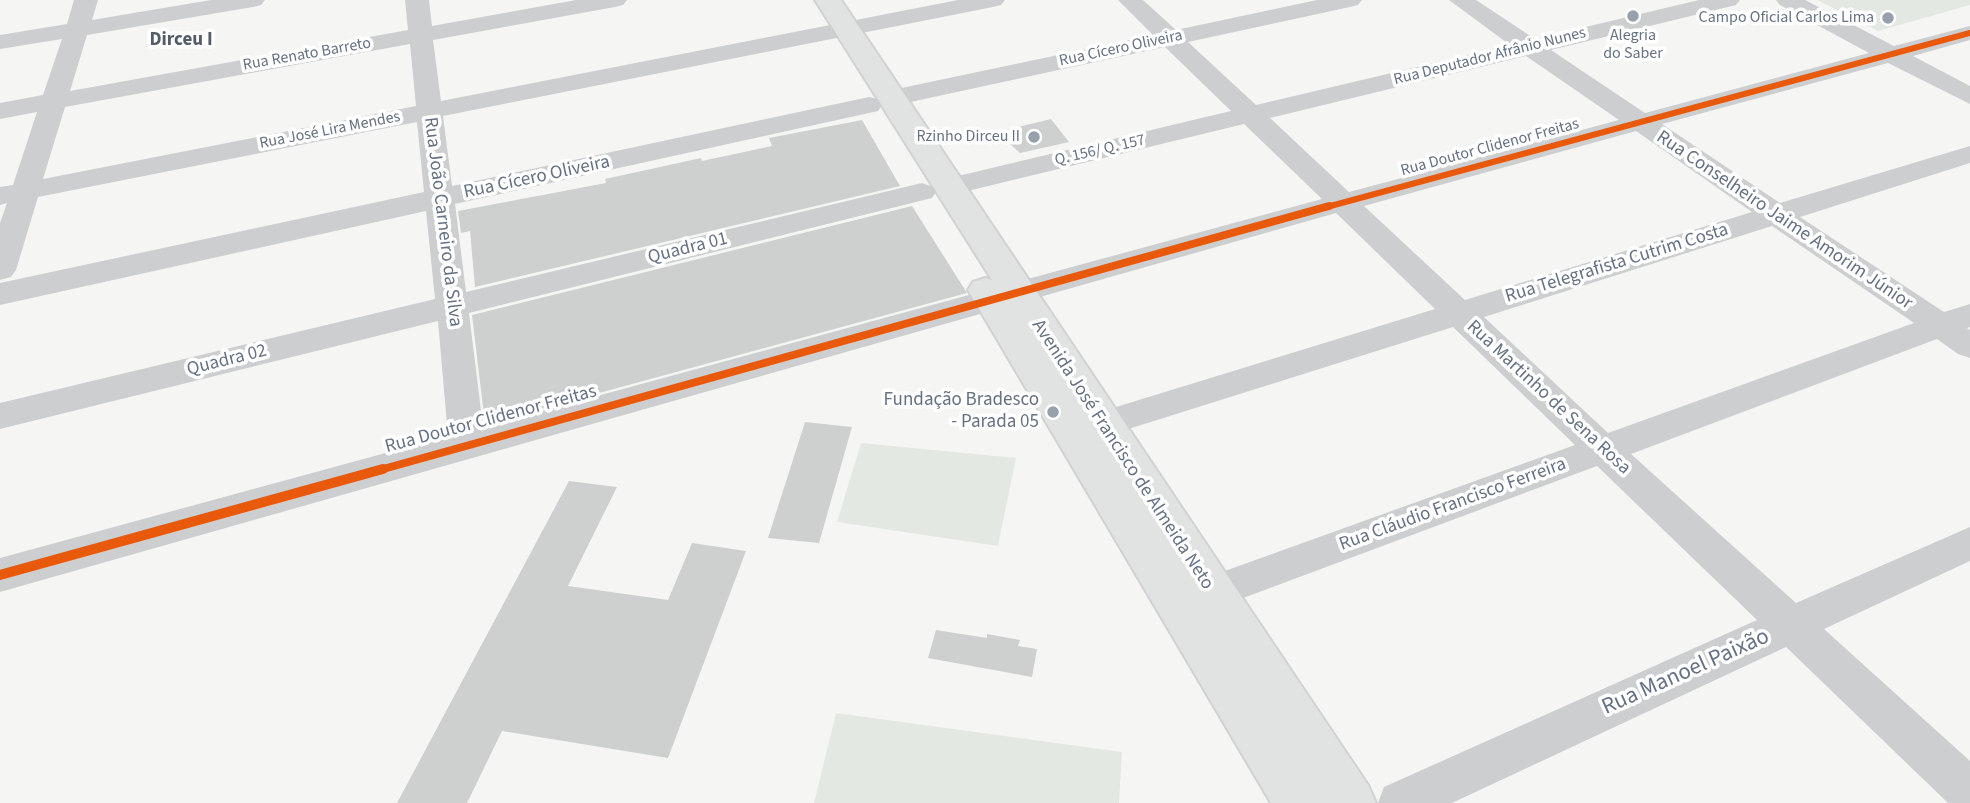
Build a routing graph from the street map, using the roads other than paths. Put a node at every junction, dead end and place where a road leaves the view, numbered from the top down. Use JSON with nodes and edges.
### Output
{"nodes":[{"id":1,"x":86,"y":0,"type":"edge"},
{"id":2,"x":253,"y":0,"type":"edge"},
{"id":3,"x":416,"y":0,"type":"edge"},
{"id":4,"x":615,"y":0,"type":"edge"},
{"id":5,"x":804,"y":0,"type":"edge"},
{"id":6,"x":828,"y":0,"type":"edge"},
{"id":7,"x":993,"y":0,"type":"edge"},
{"id":8,"x":1130,"y":0,"type":"edge"},
{"id":9,"x":1350,"y":0,"type":"edge"},
{"id":10,"x":1461,"y":0,"type":"edge"},
{"id":11,"x":1728,"y":0,"type":"edge"},
{"id":12,"x":1788,"y":0,"type":"edge"},
{"id":13,"x":77,"y":29,"type":"junction"},
{"id":14,"x":836,"y":31,"type":"junction"},
{"id":15,"x":1970,"y":33,"type":"edge"},
{"id":16,"x":420,"y":35,"type":"junction"},
{"id":17,"x":1172,"y":38,"type":"junction"},
{"id":18,"x":0,"y":42,"type":"edge"},
{"id":19,"x":1528,"y":47,"type":"junction"},
{"id":20,"x":1891,"y":54,"type":"junction"},
{"id":21,"x":1970,"y":96,"type":"edge"},
{"id":22,"x":54,"y":102,"type":"junction"},
{"id":23,"x":880,"y":102,"type":"junction"},
{"id":24,"x":0,"y":111,"type":"edge"},
{"id":25,"x":428,"y":112,"type":"junction"},
{"id":26,"x":1252,"y":115,"type":"junction"},
{"id":27,"x":1639,"y":122,"type":"junction"},
{"id":28,"x":1970,"y":153,"type":"edge"},
{"id":29,"x":935,"y":189,"type":"junction"},
{"id":30,"x":13,"y":193,"type":"edge"},
{"id":31,"x":440,"y":200,"type":"junction"},
{"id":32,"x":1344,"y":202,"type":"junction"},
{"id":33,"x":1774,"y":215,"type":"junction"},
{"id":34,"x":0,"y":270,"type":"edge"},
{"id":35,"x":0,"y":294,"type":"edge"},
{"id":36,"x":1005,"y":298,"type":"junction"},
{"id":37,"x":454,"y":306,"type":"junction"},
{"id":38,"x":1458,"y":313,"type":"junction"},
{"id":39,"x":1955,"y":320,"type":"edge"},
{"id":40,"x":1970,"y":346,"type":"edge"},
{"id":41,"x":0,"y":416,"type":"edge"},
{"id":42,"x":1103,"y":424,"type":"junction"},
{"id":43,"x":467,"y":445,"type":"junction"},
{"id":44,"x":1604,"y":451,"type":"junction"},
{"id":45,"x":1970,"y":543,"type":"edge"},
{"id":46,"x":0,"y":575,"type":"edge"},
{"id":47,"x":1211,"y":593,"type":"junction"},
{"id":48,"x":1793,"y":625,"type":"junction"},
{"id":49,"x":1970,"y":792,"type":"edge"},
{"id":50,"x":1300,"y":803,"type":"edge"},
{"id":51,"x":1350,"y":803,"type":"edge"},
{"id":52,"x":1401,"y":803,"type":"edge"}],
"edges":[{"from":1,"to":13,"type":"street"},
{"from":2,"to":13,"type":"street"},
{"from":3,"to":16,"type":"street","name":"Rua João Carneiro da Silva"},
{"from":4,"to":16,"type":"street","name":"Rua Renato Barreto"},
{"from":5,"to":14,"type":"main road","name":"Avenida José Francisco de Almeida Neto"},
{"from":6,"to":14,"type":"main road","name":"Avenida José Francisco de Almeida Neto"},
{"from":7,"to":14,"type":"street","name":"Rua José Lira Mendes"},
{"from":8,"to":17,"type":"street","name":"Rua Martinho de Sena Rosa"},
{"from":9,"to":17,"type":"street","name":"Rua Cícero Oliveira"},
{"from":10,"to":19,"type":"street","name":"Rua Conselheiro Jaime Amorim Júnior"},
{"from":11,"to":19,"type":"street","name":"Rua Deputador Afrânio Nunes"},
{"from":12,"to":20,"type":"street"},
{"from":13,"to":18,"type":"street"},
{"from":13,"to":22,"type":"street"},
{"from":14,"to":23,"type":"main road","name":"Avenida José Francisco de Almeida Neto"},
{"from":14,"to":25,"type":"street","name":"Rua José Lira Mendes"},
{"from":15,"to":20,"type":"street","name":"Rua Doutor Clidenor Freitas"},
{"from":16,"to":22,"type":"street","name":"Rua Renato Barreto"},
{"from":16,"to":25,"type":"street","name":"Rua João Carneiro da Silva"},
{"from":17,"to":23,"type":"street","name":"Rua Cícero Oliveira"},
{"from":17,"to":26,"type":"street","name":"Rua Martinho de Sena Rosa"},
{"from":19,"to":26,"type":"street","name":"Rua Deputador Afrânio Nunes"},
{"from":19,"to":27,"type":"street","name":"Rua Conselheiro Jaime Amorim Júnior"},
{"from":20,"to":21,"type":"street"},
{"from":20,"to":27,"type":"street","name":"Rua Doutor Clidenor Freitas"},
{"from":22,"to":24,"type":"street","name":"Rua Renato Barreto"},
{"from":22,"to":30,"type":"street"},
{"from":23,"to":29,"type":"main road","name":"Avenida José Francisco de Almeida Neto"},
{"from":23,"to":31,"type":"street","name":"Rua Cícero Oliveira"},
{"from":25,"to":30,"type":"street","name":"Rua José Lira Mendes"},
{"from":25,"to":31,"type":"street","name":"Rua João Carneiro da Silva"},
{"from":26,"to":29,"type":"street","name":"Q. 156/ Q. 157"},
{"from":26,"to":32,"type":"street","name":"Rua Martinho de Sena Rosa"},
{"from":27,"to":32,"type":"street","name":"Rua Doutor Clidenor Freitas"},
{"from":27,"to":33,"type":"street","name":"Rua Conselheiro Jaime Amorim Júnior"},
{"from":28,"to":33,"type":"street","name":"Rua Telegrafista Cutrim Costa"},
{"from":29,"to":36,"type":"main road","name":"Avenida José Francisco de Almeida Neto"},
{"from":29,"to":37,"type":"street","name":"Quadra 01"},
{"from":30,"to":34,"type":"street"},
{"from":31,"to":35,"type":"street","name":"Rua Cícero Oliveira"},
{"from":31,"to":37,"type":"street","name":"Rua João Carneiro da Silva"},
{"from":32,"to":36,"type":"street","name":"Rua Doutor Clidenor Freitas"},
{"from":32,"to":38,"type":"street","name":"Rua Martinho de Sena Rosa"},
{"from":33,"to":38,"type":"street","name":"Rua Telegrafista Cutrim Costa"},
{"from":33,"to":39,"type":"street","name":"Rua Conselheiro Jaime Amorim Júnior"},
{"from":36,"to":42,"type":"main road","name":"Avenida José Francisco de Almeida Neto"},
{"from":36,"to":43,"type":"street","name":"Rua Doutor Clidenor Freitas"},
{"from":36,"to":50,"type":"main road","name":"Avenida José Francisco de Almeida Neto"},
{"from":37,"to":41,"type":"street","name":"Quadra 02"},
{"from":37,"to":43,"type":"street","name":"Rua João Carneiro da Silva"},
{"from":38,"to":42,"type":"street","name":"Rua Telegrafista Cutrim Costa"},
{"from":38,"to":44,"type":"street","name":"Rua Martinho de Sena Rosa"},
{"from":39,"to":40,"type":"street","name":"Rua Conselheiro Jaime Amorim Júnior"},
{"from":39,"to":44,"type":"street","name":"Rua Cláudio Francisco Ferreira"},
{"from":42,"to":47,"type":"main road","name":"Avenida José Francisco de Almeida Neto"},
{"from":43,"to":46,"type":"street","name":"Rua Doutor Clidenor Freitas"},
{"from":44,"to":47,"type":"street","name":"Rua Cláudio Francisco Ferreira"},
{"from":44,"to":48,"type":"street","name":"Rua Martinho de Sena Rosa"},
{"from":45,"to":48,"type":"street","name":"Rua Manoel Paixão"},
{"from":47,"to":51,"type":"main road","name":"Avenida José Francisco de Almeida Neto"},
{"from":48,"to":49,"type":"street","name":"Rua Martinho de Sena Rosa"},
{"from":48,"to":52,"type":"street","name":"Rua Manoel Paixão"}]}
